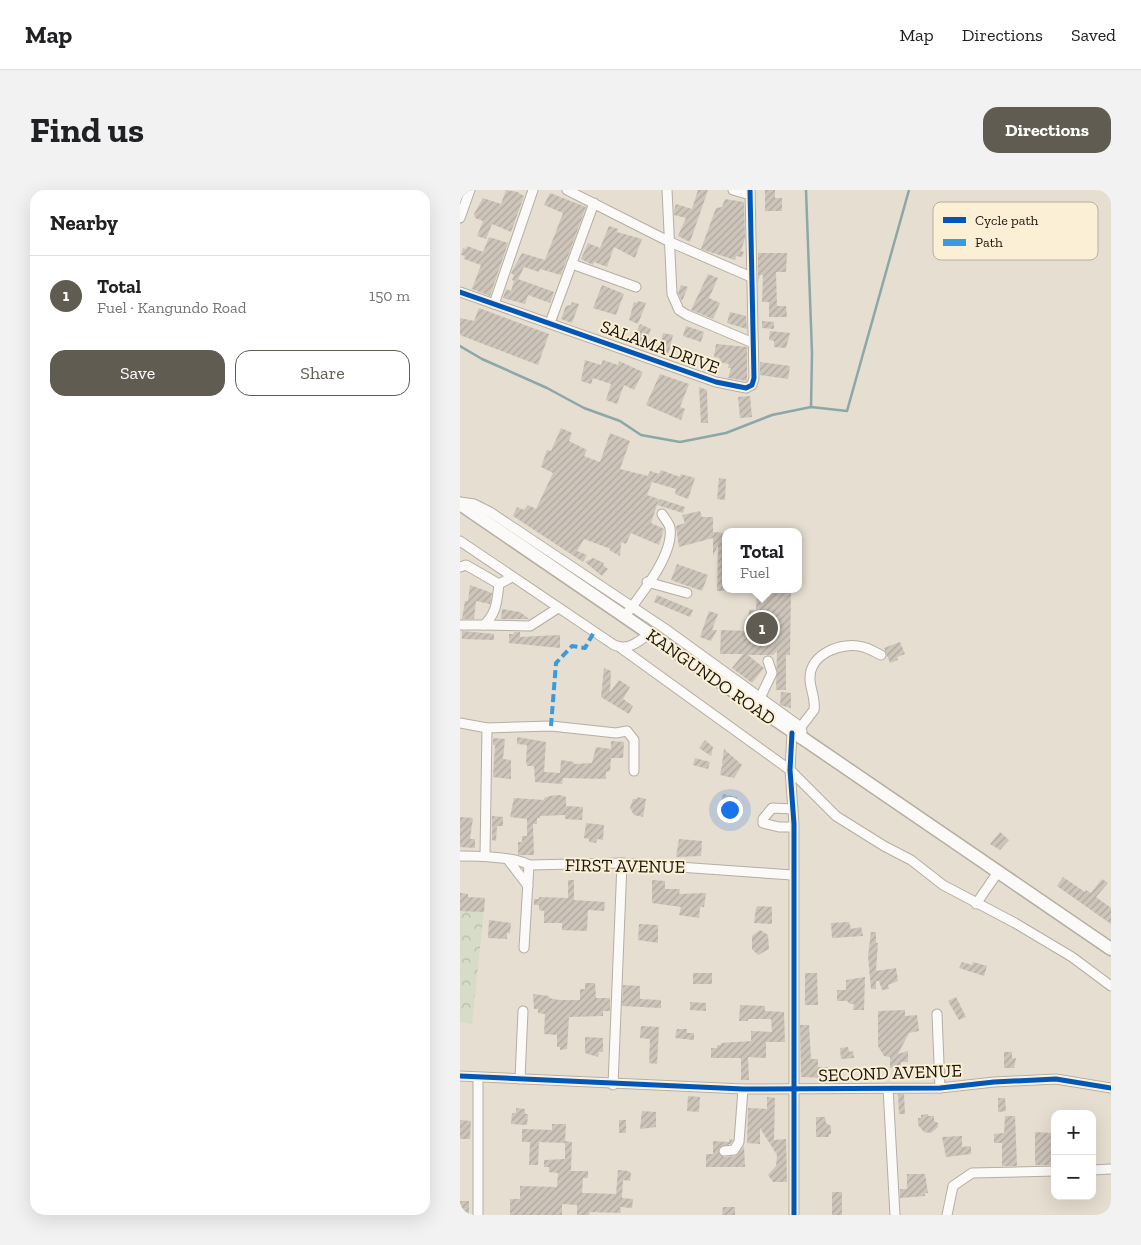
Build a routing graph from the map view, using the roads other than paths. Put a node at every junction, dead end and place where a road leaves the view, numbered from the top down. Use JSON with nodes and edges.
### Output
{"nodes":[{"id":1,"x":470,"y":190,"type":"edge"},
{"id":2,"x":533,"y":190,"type":"edge"},
{"id":3,"x":566,"y":190,"type":"edge"},
{"id":4,"x":668,"y":190,"type":"edge"},
{"id":5,"x":733,"y":190,"type":"edge"},
{"id":6,"x":750,"y":192,"type":"edge"},
{"id":7,"x":594,"y":203,"type":"junction"},
{"id":8,"x":460,"y":218,"type":"edge"},
{"id":9,"x":670,"y":242,"type":"junction"},
{"id":10,"x":572,"y":264,"type":"junction"},
{"id":11,"x":751,"y":277,"type":"junction"},
{"id":12,"x":636,"y":287,"type":"dead end"},
{"id":13,"x":460,"y":292,"type":"edge"},
{"id":14,"x":494,"y":304,"type":"junction"},
{"id":15,"x":550,"y":323,"type":"junction"},
{"id":16,"x":753,"y":343,"type":"junction"},
{"id":17,"x":460,"y":503,"type":"edge"},
{"id":18,"x":662,"y":514,"type":"dead end"},
{"id":19,"x":460,"y":541,"type":"edge"},
{"id":20,"x":462,"y":564,"type":"edge"},
{"id":21,"x":512,"y":577,"type":"junction"},
{"id":22,"x":648,"y":582,"type":"junction"},
{"id":23,"x":499,"y":584,"type":"junction"},
{"id":24,"x":687,"y":594,"type":"dead end"},
{"id":25,"x":632,"y":606,"type":"junction"},
{"id":26,"x":558,"y":608,"type":"junction"},
{"id":27,"x":624,"y":616,"type":"junction"},
{"id":28,"x":460,"y":624,"type":"edge"},
{"id":29,"x":484,"y":625,"type":"junction"},
{"id":30,"x":649,"y":634,"type":"junction"},
{"id":31,"x":621,"y":648,"type":"junction"},
{"id":32,"x":881,"y":655,"type":"dead end"},
{"id":33,"x":768,"y":661,"type":"dead end"},
{"id":34,"x":760,"y":698,"type":"junction"},
{"id":35,"x":460,"y":724,"type":"edge"},
{"id":36,"x":487,"y":728,"type":"junction"},
{"id":37,"x":798,"y":733,"type":"junction"},
{"id":38,"x":790,"y":770,"type":"junction"},
{"id":39,"x":634,"y":771,"type":"dead end"},
{"id":40,"x":793,"y":809,"type":"junction"},
{"id":41,"x":793,"y":827,"type":"junction"},
{"id":42,"x":460,"y":856,"type":"edge"},
{"id":43,"x":485,"y":856,"type":"junction"},
{"id":44,"x":509,"y":861,"type":"junction"},
{"id":45,"x":622,"y":863,"type":"junction"},
{"id":46,"x":529,"y":865,"type":"junction"},
{"id":47,"x":998,"y":872,"type":"junction"},
{"id":48,"x":792,"y":874,"type":"junction"},
{"id":49,"x":528,"y":886,"type":"junction"},
{"id":50,"x":976,"y":904,"type":"junction"},
{"id":51,"x":524,"y":948,"type":"dead end"},
{"id":52,"x":1111,"y":949,"type":"edge"},
{"id":53,"x":1111,"y":986,"type":"edge"},
{"id":54,"x":522,"y":1011,"type":"dead end"},
{"id":55,"x":937,"y":1014,"type":"dead end"},
{"id":56,"x":460,"y":1076,"type":"edge"},
{"id":57,"x":478,"y":1078,"type":"junction"},
{"id":58,"x":520,"y":1079,"type":"junction"},
{"id":59,"x":613,"y":1085,"type":"junction"},
{"id":60,"x":888,"y":1088,"type":"junction"},
{"id":61,"x":940,"y":1088,"type":"junction"},
{"id":62,"x":1111,"y":1088,"type":"edge"},
{"id":63,"x":793,"y":1089,"type":"junction"},
{"id":64,"x":743,"y":1090,"type":"junction"},
{"id":65,"x":724,"y":1151,"type":"dead end"},
{"id":66,"x":1111,"y":1169,"type":"edge"},
{"id":67,"x":1096,"y":1170,"type":"edge"},
{"id":68,"x":1051,"y":1171,"type":"edge"},
{"id":69,"x":478,"y":1215,"type":"edge"},
{"id":70,"x":794,"y":1215,"type":"edge"},
{"id":71,"x":894,"y":1215,"type":"edge"},
{"id":72,"x":947,"y":1215,"type":"edge"}],
"edges":[{"from":1,"to":8,"type":"street"},
{"from":2,"to":14,"type":"street"},
{"from":3,"to":7,"type":"street"},
{"from":4,"to":9,"type":"street"},
{"from":5,"to":6,"type":"street"},
{"from":6,"to":11,"type":"street","name":"SALAMA DRIVE"},
{"from":7,"to":9,"type":"street"},
{"from":7,"to":10,"type":"street"},
{"from":9,"to":11,"type":"street"},
{"from":9,"to":16,"type":"street"},
{"from":10,"to":12,"type":"street"},
{"from":10,"to":15,"type":"street"},
{"from":11,"to":16,"type":"street","name":"SALAMA DRIVE"},
{"from":13,"to":14,"type":"street","name":"SALAMA DRIVE"},
{"from":14,"to":15,"type":"street","name":"SALAMA DRIVE"},
{"from":15,"to":16,"type":"street","name":"SALAMA DRIVE"},
{"from":17,"to":25,"type":"street"},
{"from":17,"to":27,"type":"highway","name":"KANGUNDO ROAD"},
{"from":18,"to":22,"type":"street"},
{"from":19,"to":21,"type":"street"},
{"from":20,"to":23,"type":"street"},
{"from":21,"to":23,"type":"street"},
{"from":21,"to":26,"type":"street"},
{"from":22,"to":24,"type":"street"},
{"from":22,"to":25,"type":"street"},
{"from":23,"to":29,"type":"street"},
{"from":25,"to":27,"type":"street"},
{"from":25,"to":34,"type":"street"},
{"from":26,"to":29,"type":"street"},
{"from":26,"to":31,"type":"street"},
{"from":27,"to":30,"type":"highway","name":"KANGUNDO ROAD"},
{"from":28,"to":29,"type":"street"},
{"from":30,"to":31,"type":"street"},
{"from":30,"to":37,"type":"highway","name":"KANGUNDO ROAD"},
{"from":31,"to":38,"type":"street"},
{"from":32,"to":37,"type":"street"},
{"from":33,"to":34,"type":"street"},
{"from":34,"to":37,"type":"street"},
{"from":35,"to":36,"type":"street"},
{"from":36,"to":39,"type":"street"},
{"from":36,"to":43,"type":"street"},
{"from":37,"to":38,"type":"street"},
{"from":37,"to":47,"type":"highway","name":"KANGUNDO ROAD"},
{"from":38,"to":40,"type":"street"},
{"from":38,"to":50,"type":"street"},
{"from":40,"to":41,"type":"street"},
{"from":40,"to":41,"type":"street"},
{"from":41,"to":48,"type":"street"},
{"from":42,"to":43,"type":"street","name":"FIRST AVENUE"},
{"from":43,"to":44,"type":"street","name":"FIRST AVENUE"},
{"from":44,"to":46,"type":"street","name":"FIRST AVENUE"},
{"from":44,"to":49,"type":"street"},
{"from":45,"to":46,"type":"street","name":"FIRST AVENUE"},
{"from":45,"to":48,"type":"street","name":"FIRST AVENUE"},
{"from":45,"to":59,"type":"street"},
{"from":46,"to":49,"type":"street"},
{"from":47,"to":50,"type":"street"},
{"from":47,"to":52,"type":"highway","name":"KANGUNDO ROAD"},
{"from":48,"to":63,"type":"street"},
{"from":49,"to":51,"type":"street"},
{"from":50,"to":53,"type":"street"},
{"from":54,"to":58,"type":"street"},
{"from":55,"to":61,"type":"street"},
{"from":56,"to":57,"type":"street","name":"SECOND AVENUE"},
{"from":57,"to":58,"type":"street","name":"SECOND AVENUE"},
{"from":57,"to":69,"type":"street"},
{"from":58,"to":59,"type":"street","name":"SECOND AVENUE"},
{"from":59,"to":64,"type":"street","name":"SECOND AVENUE"},
{"from":60,"to":61,"type":"street","name":"SECOND AVENUE"},
{"from":60,"to":63,"type":"street","name":"SECOND AVENUE"},
{"from":60,"to":71,"type":"street"},
{"from":61,"to":62,"type":"street","name":"SECOND AVENUE"},
{"from":63,"to":64,"type":"street","name":"SECOND AVENUE"},
{"from":63,"to":70,"type":"street"},
{"from":64,"to":65,"type":"street"},
{"from":66,"to":67,"type":"street"},
{"from":68,"to":72,"type":"street"}]}
